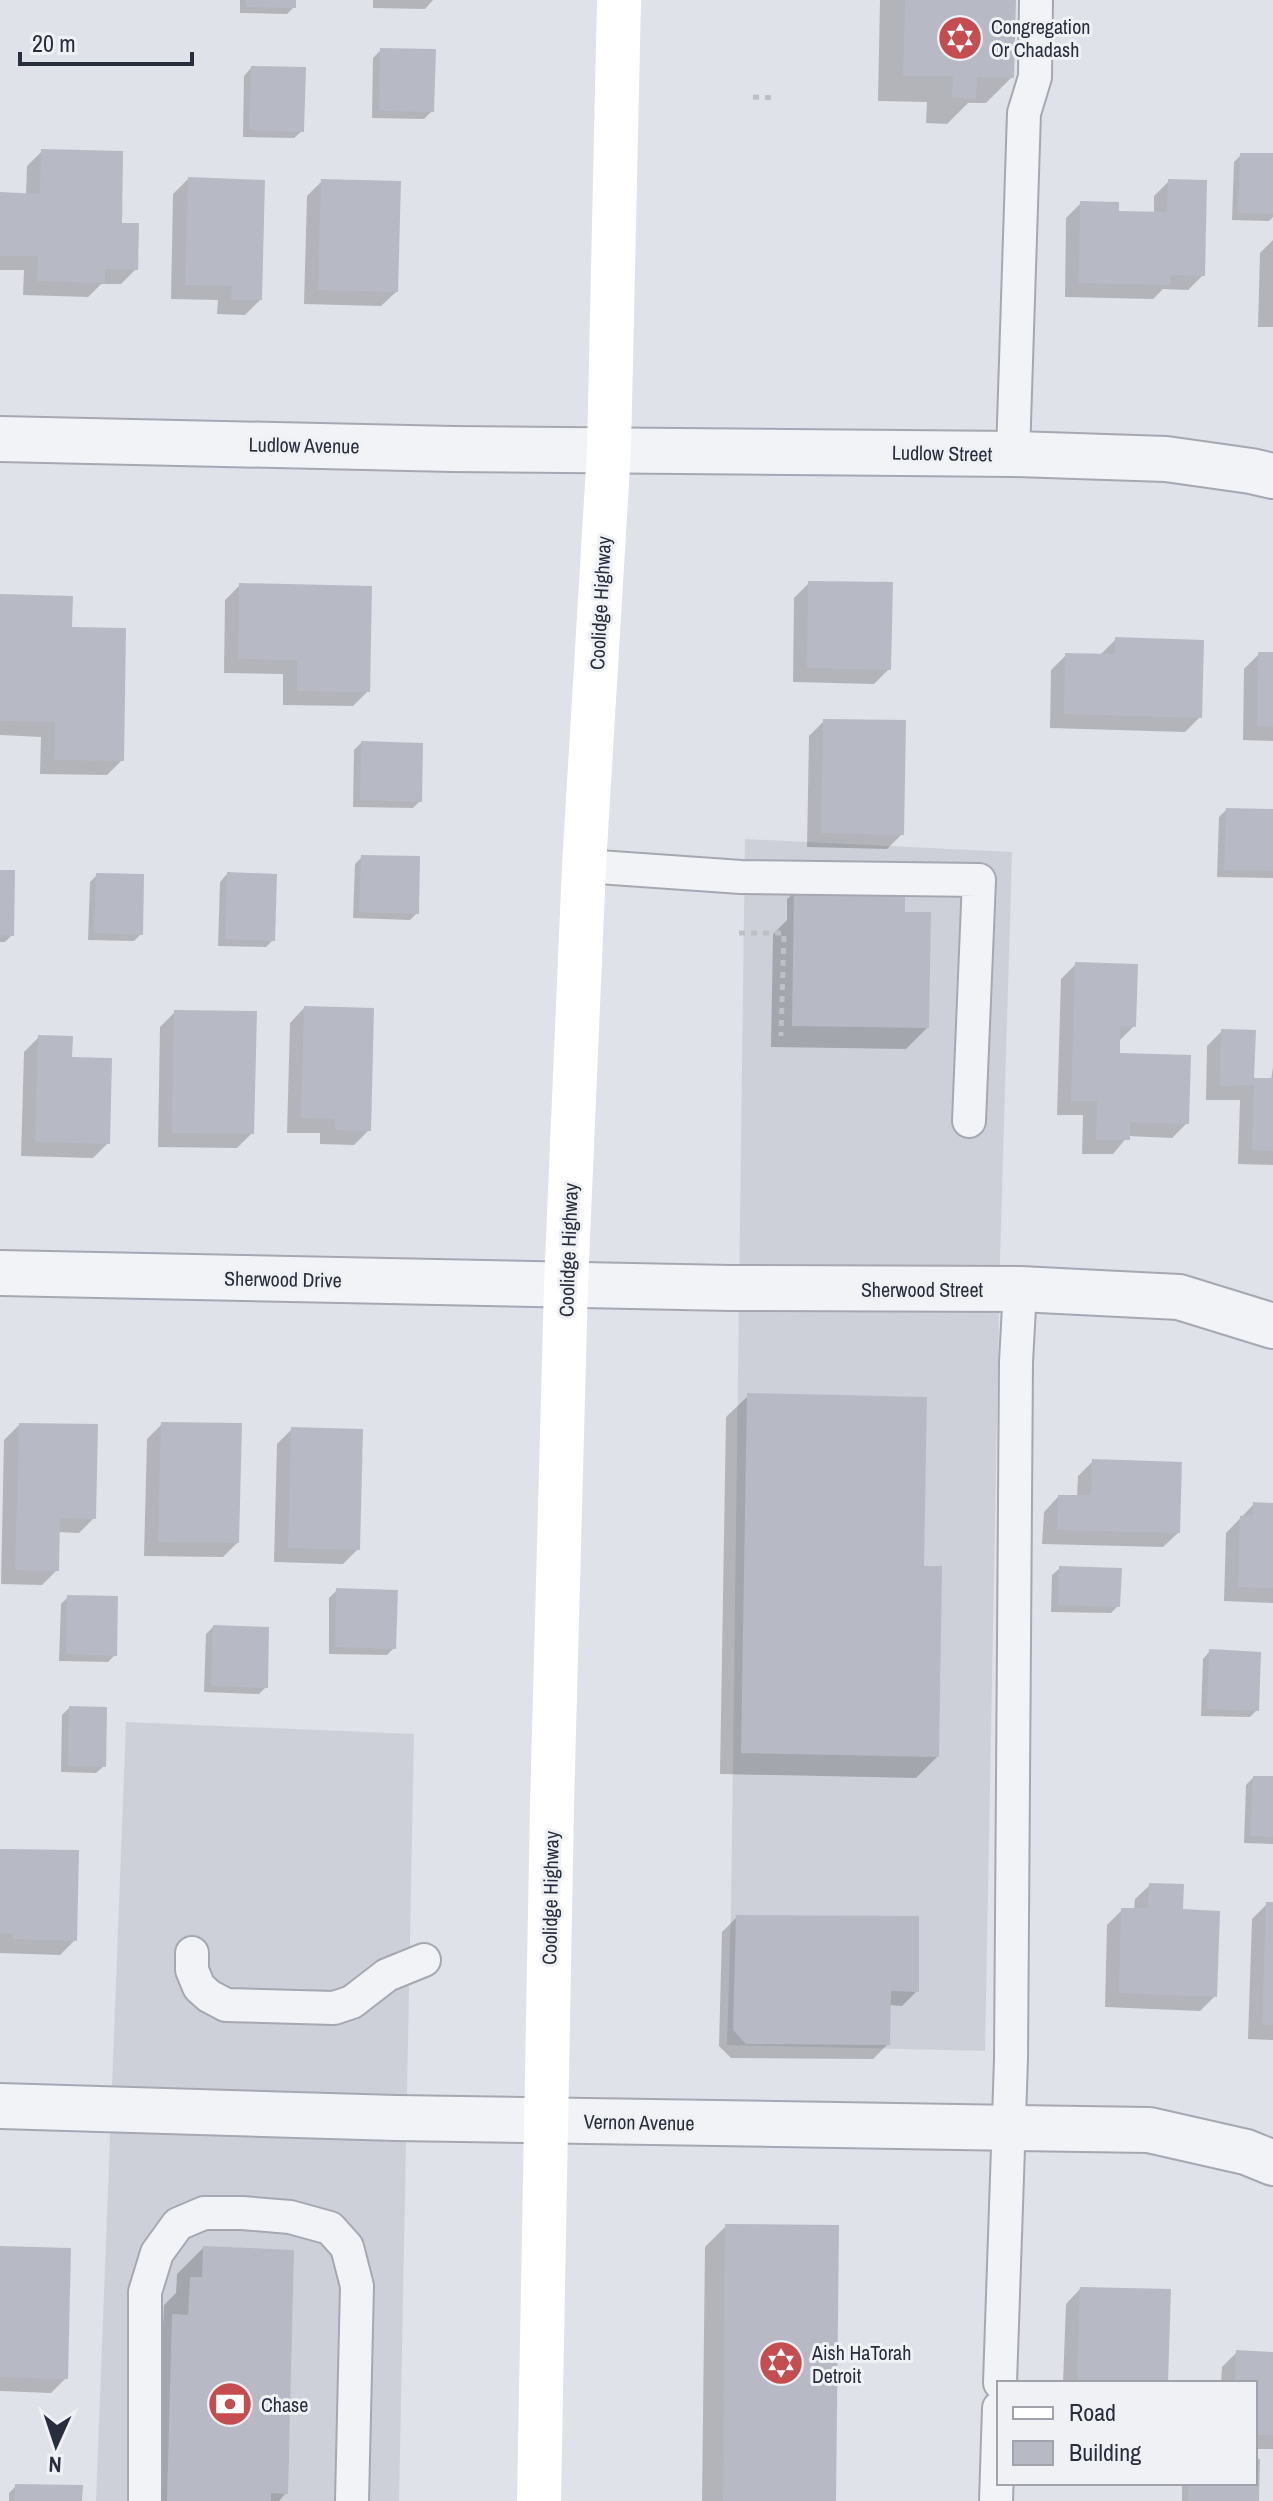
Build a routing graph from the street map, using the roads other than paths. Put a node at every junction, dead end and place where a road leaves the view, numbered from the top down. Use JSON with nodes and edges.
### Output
{"nodes":[{"id":1,"x":619,"y":0,"type":"edge"},
{"id":2,"x":1036,"y":0,"type":"edge"},
{"id":3,"x":0,"y":439,"type":"edge"},
{"id":4,"x":609,"y":450,"type":"junction"},
{"id":5,"x":1013,"y":454,"type":"junction"},
{"id":6,"x":1273,"y":476,"type":"edge"},
{"id":7,"x":584,"y":866,"type":"junction"},
{"id":8,"x":969,"y":1121,"type":"dead end"},
{"id":9,"x":0,"y":1273,"type":"edge"},
{"id":10,"x":566,"y":1285,"type":"junction"},
{"id":11,"x":1020,"y":1289,"type":"junction"},
{"id":12,"x":1273,"y":1326,"type":"edge"},
{"id":13,"x":192,"y":1953,"type":"dead end"},
{"id":14,"x":424,"y":1960,"type":"dead end"},
{"id":15,"x":0,"y":2106,"type":"edge"},
{"id":16,"x":546,"y":2121,"type":"junction"},
{"id":17,"x":1007,"y":2127,"type":"junction"},
{"id":18,"x":1273,"y":2163,"type":"edge"},
{"id":19,"x":1000,"y":2381,"type":"edge"},
{"id":20,"x":997,"y":2470,"type":"edge"},
{"id":21,"x":145,"y":2501,"type":"edge"},
{"id":22,"x":352,"y":2501,"type":"edge"},
{"id":23,"x":539,"y":2501,"type":"edge"},
{"id":24,"x":996,"y":2501,"type":"edge"}],
"edges":[{"from":1,"to":4,"type":"main road","name":"Coolidge Highway"},
{"from":2,"to":5,"type":"lane"},
{"from":3,"to":4,"type":"street","name":"Ludlow Avenue"},
{"from":4,"to":5,"type":"street","name":"Ludlow Street"},
{"from":4,"to":7,"type":"main road","name":"Coolidge Highway"},
{"from":5,"to":6,"type":"street","name":"Ludlow Street"},
{"from":7,"to":8,"type":"lane"},
{"from":7,"to":10,"type":"main road","name":"Coolidge Highway"},
{"from":9,"to":10,"type":"street","name":"Sherwood Drive"},
{"from":10,"to":11,"type":"street","name":"Sherwood Street"},
{"from":10,"to":16,"type":"main road","name":"Coolidge Highway"},
{"from":11,"to":12,"type":"street","name":"Sherwood Street"},
{"from":11,"to":17,"type":"lane"},
{"from":13,"to":14,"type":"lane"},
{"from":15,"to":16,"type":"street","name":"Vernon Avenue"},
{"from":16,"to":17,"type":"street","name":"Vernon Avenue"},
{"from":16,"to":23,"type":"main road","name":"Coolidge Highway"},
{"from":17,"to":18,"type":"street","name":"Vernon Avenue"},
{"from":17,"to":19,"type":"lane"},
{"from":20,"to":24,"type":"lane"},
{"from":21,"to":22,"type":"lane"}]}
